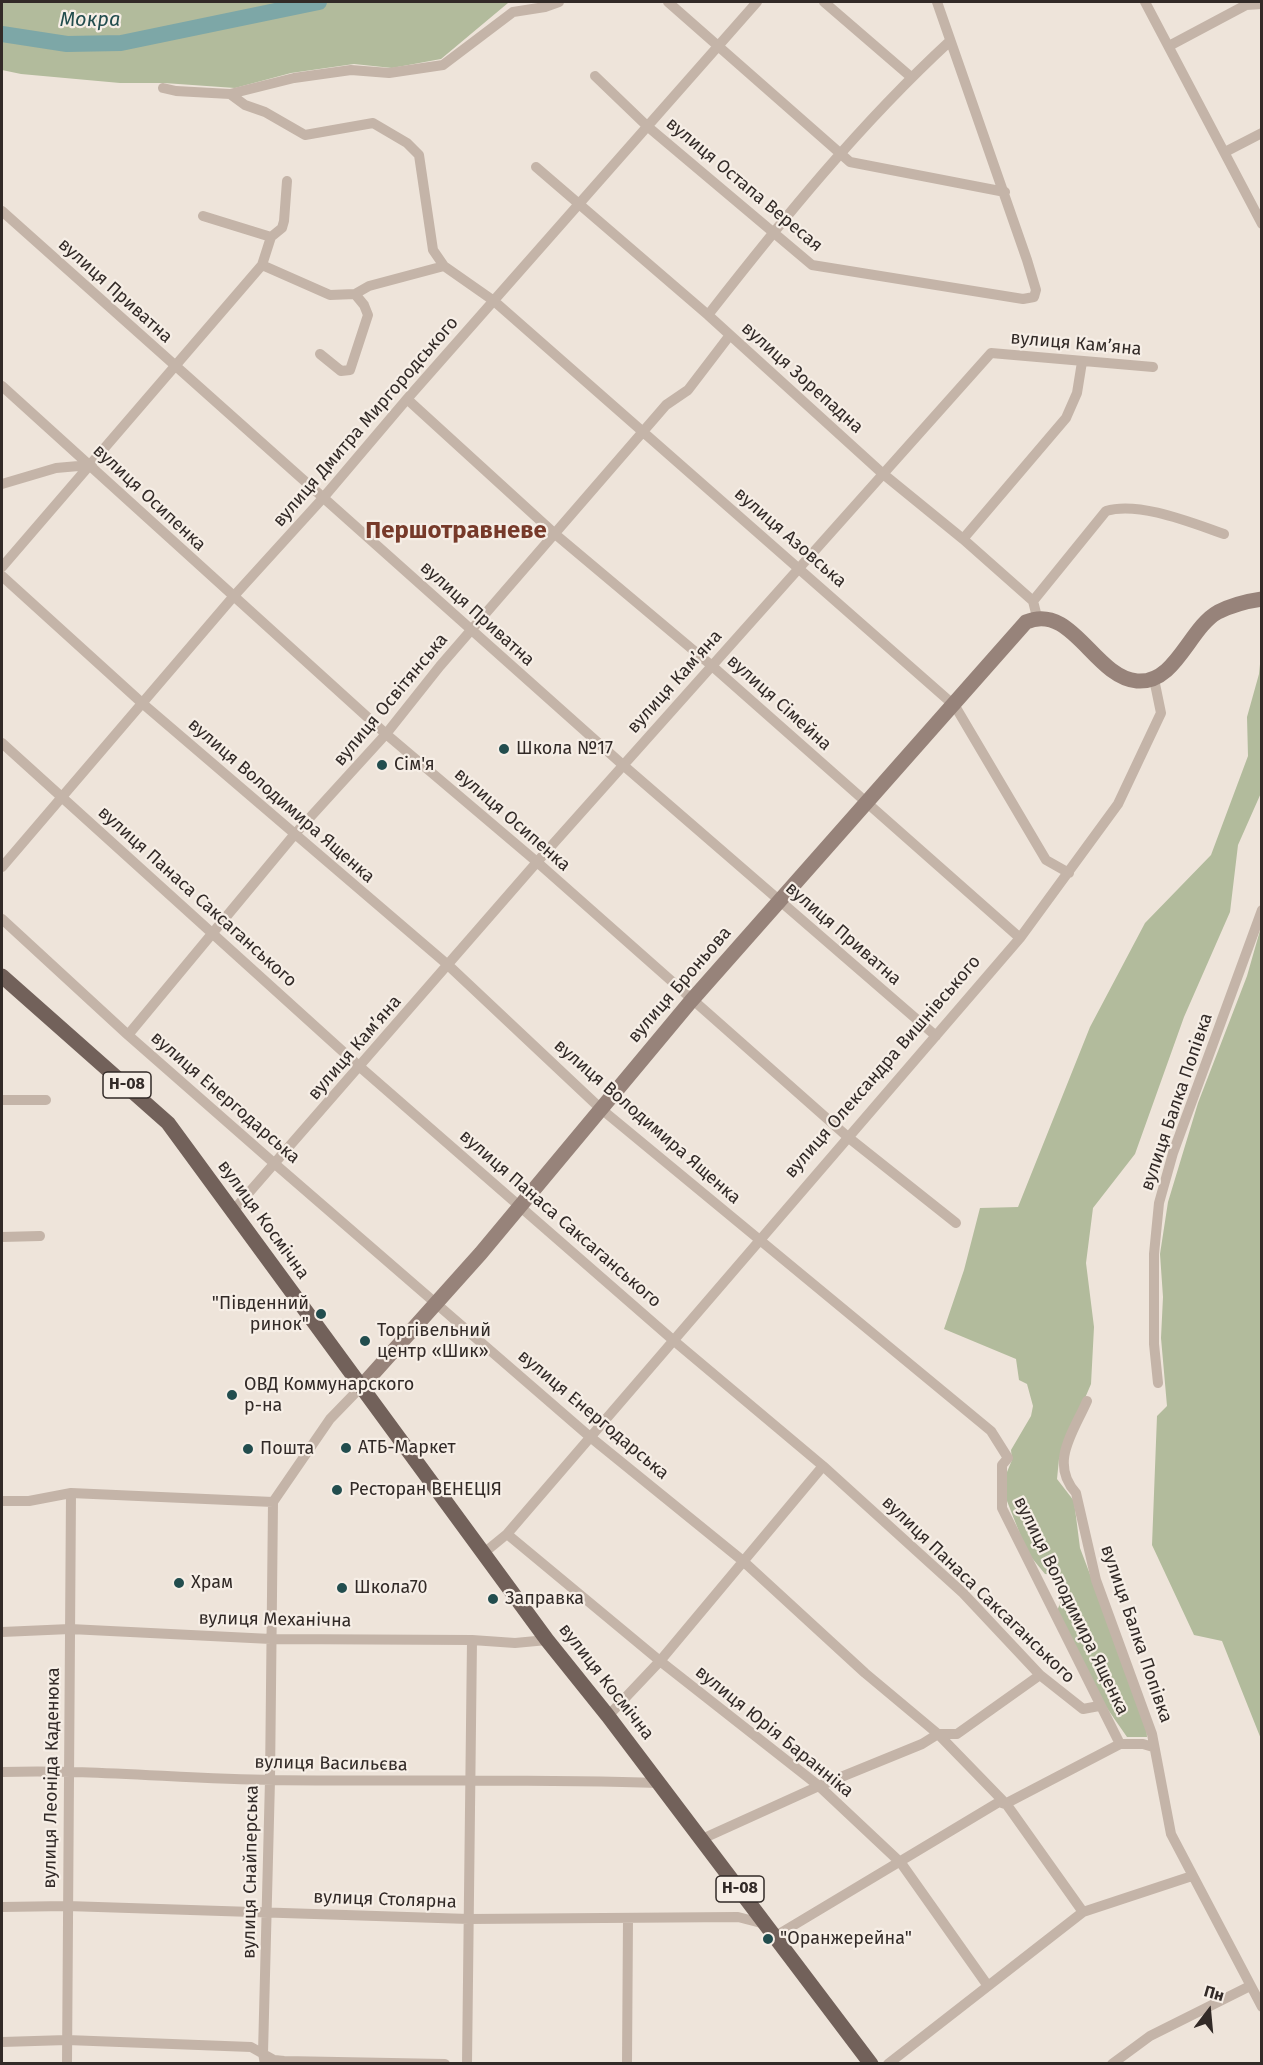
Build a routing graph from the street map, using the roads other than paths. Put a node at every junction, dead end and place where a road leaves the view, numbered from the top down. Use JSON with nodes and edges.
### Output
{"nodes":[{"id":1,"x":559,"y":2,"type":"edge"},
{"id":2,"x":668,"y":2,"type":"edge"},
{"id":3,"x":758,"y":2,"type":"edge"},
{"id":4,"x":824,"y":2,"type":"edge"},
{"id":5,"x":937,"y":2,"type":"edge"},
{"id":6,"x":1145,"y":2,"type":"edge"},
{"id":7,"x":1262,"y":4,"type":"edge"},
{"id":8,"x":950,"y":41,"type":"junction"},
{"id":9,"x":1169,"y":46,"type":"junction"},
{"id":10,"x":718,"y":48,"type":"junction"},
{"id":11,"x":595,"y":76,"type":"dead end"},
{"id":12,"x":911,"y":77,"type":"junction"},
{"id":13,"x":163,"y":88,"type":"dead end"},
{"id":14,"x":230,"y":94,"type":"junction"},
{"id":15,"x":647,"y":126,"type":"junction"},
{"id":16,"x":1262,"y":133,"type":"edge"},
{"id":17,"x":1225,"y":152,"type":"junction"},
{"id":18,"x":840,"y":155,"type":"junction"},
{"id":19,"x":536,"y":167,"type":"dead end"},
{"id":20,"x":287,"y":181,"type":"dead end"},
{"id":21,"x":1005,"y":192,"type":"junction"},
{"id":22,"x":580,"y":204,"type":"junction"},
{"id":23,"x":2,"y":211,"type":"edge"},
{"id":24,"x":203,"y":216,"type":"dead end"},
{"id":25,"x":1261,"y":221,"type":"edge"},
{"id":26,"x":773,"y":232,"type":"junction"},
{"id":27,"x":271,"y":237,"type":"junction"},
{"id":28,"x":262,"y":265,"type":"junction"},
{"id":29,"x":444,"y":266,"type":"junction"},
{"id":30,"x":355,"y":294,"type":"junction"},
{"id":31,"x":494,"y":301,"type":"junction"},
{"id":32,"x":708,"y":315,"type":"junction"},
{"id":33,"x":730,"y":334,"type":"junction"},
{"id":34,"x":320,"y":354,"type":"dead end"},
{"id":35,"x":1082,"y":362,"type":"junction"},
{"id":36,"x":174,"y":366,"type":"junction"},
{"id":37,"x":1153,"y":367,"type":"dead end"},
{"id":38,"x":2,"y":386,"type":"edge"},
{"id":39,"x":407,"y":399,"type":"junction"},
{"id":40,"x":642,"y":434,"type":"junction"},
{"id":41,"x":90,"y":465,"type":"junction"},
{"id":42,"x":882,"y":473,"type":"junction"},
{"id":43,"x":2,"y":484,"type":"edge"},
{"id":44,"x":323,"y":498,"type":"junction"},
{"id":45,"x":555,"y":534,"type":"junction"},
{"id":46,"x":1224,"y":534,"type":"dead end"},
{"id":47,"x":963,"y":539,"type":"junction"},
{"id":48,"x":2,"y":567,"type":"edge"},
{"id":49,"x":799,"y":567,"type":"junction"},
{"id":50,"x":2,"y":576,"type":"edge"},
{"id":51,"x":232,"y":597,"type":"junction"},
{"id":52,"x":1262,"y":599,"type":"edge"},
{"id":53,"x":1033,"y":601,"type":"junction"},
{"id":54,"x":1037,"y":617,"type":"junction"},
{"id":55,"x":472,"y":631,"type":"junction"},
{"id":56,"x":711,"y":665,"type":"junction"},
{"id":57,"x":1154,"y":679,"type":"junction"},
{"id":58,"x":142,"y":703,"type":"junction"},
{"id":59,"x":955,"y":706,"type":"junction"},
{"id":60,"x":386,"y":734,"type":"junction"},
{"id":61,"x":2,"y":743,"type":"edge"},
{"id":62,"x":623,"y":765,"type":"junction"},
{"id":63,"x":62,"y":796,"type":"junction"},
{"id":64,"x":867,"y":803,"type":"junction"},
{"id":65,"x":294,"y":835,"type":"junction"},
{"id":66,"x":537,"y":862,"type":"junction"},
{"id":67,"x":2,"y":867,"type":"edge"},
{"id":68,"x":1069,"y":873,"type":"junction"},
{"id":69,"x":779,"y":901,"type":"junction"},
{"id":70,"x":1262,"y":910,"type":"edge"},
{"id":71,"x":2,"y":919,"type":"edge"},
{"id":72,"x":212,"y":933,"type":"junction"},
{"id":73,"x":1020,"y":938,"type":"junction"},
{"id":74,"x":448,"y":965,"type":"junction"},
{"id":75,"x":2,"y":976,"type":"edge"},
{"id":76,"x":692,"y":1001,"type":"junction"},
{"id":77,"x":128,"y":1035,"type":"junction"},
{"id":78,"x":936,"y":1036,"type":"junction"},
{"id":79,"x":360,"y":1067,"type":"junction"},
{"id":80,"x":2,"y":1100,"type":"edge"},
{"id":81,"x":46,"y":1100,"type":"dead end"},
{"id":82,"x":600,"y":1108,"type":"junction"},
{"id":83,"x":849,"y":1138,"type":"junction"},
{"id":84,"x":275,"y":1164,"type":"junction"},
{"id":85,"x":519,"y":1206,"type":"junction"},
{"id":86,"x":232,"y":1212,"type":"junction"},
{"id":87,"x":956,"y":1223,"type":"dead end"},
{"id":88,"x":40,"y":1236,"type":"dead end"},
{"id":89,"x":2,"y":1237,"type":"edge"},
{"id":90,"x":759,"y":1240,"type":"junction"},
{"id":91,"x":437,"y":1304,"type":"junction"},
{"id":92,"x":673,"y":1340,"type":"junction"},
{"id":93,"x":1158,"y":1383,"type":"dead end"},
{"id":94,"x":361,"y":1387,"type":"junction"},
{"id":95,"x":1087,"y":1401,"type":"dead end"},
{"id":96,"x":590,"y":1436,"type":"junction"},
{"id":97,"x":824,"y":1466,"type":"junction"},
{"id":98,"x":71,"y":1493,"type":"junction"},
{"id":99,"x":2,"y":1501,"type":"edge"},
{"id":100,"x":273,"y":1502,"type":"junction"},
{"id":101,"x":507,"y":1534,"type":"junction"},
{"id":102,"x":485,"y":1552,"type":"junction"},
{"id":103,"x":743,"y":1561,"type":"junction"},
{"id":104,"x":70,"y":1629,"type":"junction"},
{"id":105,"x":2,"y":1632,"type":"edge"},
{"id":106,"x":271,"y":1639,"type":"junction"},
{"id":107,"x":472,"y":1640,"type":"junction"},
{"id":108,"x":547,"y":1640,"type":"junction"},
{"id":109,"x":660,"y":1661,"type":"junction"},
{"id":110,"x":1040,"y":1675,"type":"junction"},
{"id":111,"x":1099,"y":1706,"type":"junction"},
{"id":112,"x":608,"y":1716,"type":"junction"},
{"id":113,"x":938,"y":1734,"type":"junction"},
{"id":114,"x":1120,"y":1744,"type":"junction"},
{"id":115,"x":1153,"y":1747,"type":"junction"},
{"id":116,"x":69,"y":1770,"type":"junction"},
{"id":117,"x":2,"y":1772,"type":"edge"},
{"id":118,"x":270,"y":1780,"type":"junction"},
{"id":119,"x":470,"y":1782,"type":"junction"},
{"id":120,"x":659,"y":1783,"type":"junction"},
{"id":121,"x":819,"y":1786,"type":"junction"},
{"id":122,"x":1005,"y":1804,"type":"junction"},
{"id":123,"x":702,"y":1839,"type":"junction"},
{"id":124,"x":901,"y":1863,"type":"junction"},
{"id":125,"x":1192,"y":1876,"type":"junction"},
{"id":126,"x":67,"y":1906,"type":"junction"},
{"id":127,"x":2,"y":1907,"type":"edge"},
{"id":128,"x":267,"y":1912,"type":"junction"},
{"id":129,"x":1083,"y":1912,"type":"junction"},
{"id":130,"x":628,"y":1918,"type":"junction"},
{"id":131,"x":469,"y":1919,"type":"junction"},
{"id":132,"x":770,"y":1931,"type":"junction"},
{"id":133,"x":987,"y":1986,"type":"junction"},
{"id":134,"x":1250,"y":1986,"type":"junction"},
{"id":135,"x":1262,"y":2007,"type":"edge"},
{"id":136,"x":67,"y":2040,"type":"junction"},
{"id":137,"x":2,"y":2042,"type":"edge"},
{"id":138,"x":264,"y":2058,"type":"edge"},
{"id":139,"x":67,"y":2064,"type":"edge"},
{"id":140,"x":445,"y":2064,"type":"edge"},
{"id":141,"x":467,"y":2064,"type":"edge"},
{"id":142,"x":627,"y":2064,"type":"edge"},
{"id":143,"x":871,"y":2064,"type":"edge"},
{"id":144,"x":888,"y":2064,"type":"edge"},
{"id":145,"x":1112,"y":2064,"type":"edge"}],
"edges":[{"from":1,"to":14,"type":"street"},
{"from":2,"to":10,"type":"street"},
{"from":3,"to":10,"type":"street","name":"вулиця Дмитра Миргородського"},
{"from":4,"to":12,"type":"street"},
{"from":5,"to":8,"type":"street"},
{"from":6,"to":9,"type":"street"},
{"from":7,"to":9,"type":"street"},
{"from":8,"to":12,"type":"street"},
{"from":8,"to":21,"type":"street"},
{"from":9,"to":17,"type":"street"},
{"from":10,"to":15,"type":"street","name":"вулиця Дмитра Миргородського"},
{"from":10,"to":18,"type":"street"},
{"from":11,"to":15,"type":"street","name":"вулиця Остапа Вересая"},
{"from":12,"to":18,"type":"street"},
{"from":13,"to":14,"type":"street"},
{"from":14,"to":29,"type":"street"},
{"from":15,"to":22,"type":"street","name":"вулиця Дмитра Миргородського"},
{"from":15,"to":26,"type":"street","name":"вулиця Остапа Вересая"},
{"from":16,"to":17,"type":"street"},
{"from":17,"to":25,"type":"street"},
{"from":18,"to":21,"type":"street"},
{"from":18,"to":26,"type":"street"},
{"from":19,"to":22,"type":"street","name":"вулиця Зорепадна"},
{"from":20,"to":27,"type":"street"},
{"from":21,"to":26,"type":"street","name":"вулиця Остапа Вересая"},
{"from":22,"to":31,"type":"street","name":"вулиця Дмитра Миргородського"},
{"from":22,"to":32,"type":"street","name":"вулиця Зорепадна"},
{"from":23,"to":36,"type":"street","name":"вулиця Приватна"},
{"from":24,"to":27,"type":"street"},
{"from":26,"to":32,"type":"street"},
{"from":27,"to":28,"type":"street"},
{"from":28,"to":30,"type":"street"},
{"from":28,"to":36,"type":"street"},
{"from":29,"to":30,"type":"street"},
{"from":29,"to":31,"type":"street","name":"вулиця Азовська"},
{"from":30,"to":34,"type":"street"},
{"from":31,"to":39,"type":"street","name":"вулиця Дмитра Миргородського"},
{"from":31,"to":40,"type":"street","name":"вулиця Азовська"},
{"from":32,"to":33,"type":"street","name":"вулиця Зорепадна"},
{"from":33,"to":40,"type":"street","name":"вулиця Освітянська"},
{"from":33,"to":42,"type":"street","name":"вулиця Зорепадна"},
{"from":35,"to":37,"type":"street","name":"вулиця Кам’яна"},
{"from":35,"to":42,"type":"street","name":"вулиця Кам’яна"},
{"from":35,"to":47,"type":"street"},
{"from":36,"to":41,"type":"street"},
{"from":36,"to":44,"type":"street","name":"вулиця Приватна"},
{"from":38,"to":41,"type":"street","name":"вулиця Осипенка"},
{"from":39,"to":44,"type":"street","name":"вулиця Дмитра Миргородського"},
{"from":39,"to":45,"type":"street","name":"вулиця Сімейна"},
{"from":40,"to":45,"type":"street","name":"вулиця Освітянська"},
{"from":40,"to":49,"type":"street","name":"вулиця Азовська"},
{"from":41,"to":43,"type":"street"},
{"from":41,"to":48,"type":"street"},
{"from":41,"to":51,"type":"street","name":"вулиця Осипенка"},
{"from":42,"to":47,"type":"street","name":"вулиця Зорепадна"},
{"from":42,"to":49,"type":"street","name":"вулиця Кам’яна"},
{"from":44,"to":51,"type":"street","name":"вулиця Дмитра Миргородського"},
{"from":44,"to":55,"type":"street","name":"вулиця Приватна"},
{"from":45,"to":55,"type":"street","name":"вулиця Освітянська"},
{"from":45,"to":56,"type":"street","name":"вулиця Сімейна"},
{"from":46,"to":53,"type":"street"},
{"from":47,"to":53,"type":"street","name":"вулиця Зорепадна"},
{"from":49,"to":56,"type":"street","name":"вулиця Кам’яна"},
{"from":49,"to":59,"type":"street","name":"вулиця Азовська"},
{"from":50,"to":58,"type":"street","name":"вулиця Володимира Ященка"},
{"from":51,"to":58,"type":"street","name":"вулиця Дмитра Миргородського"},
{"from":51,"to":60,"type":"street","name":"вулиця Осипенка"},
{"from":52,"to":57,"type":"street"},
{"from":53,"to":54,"type":"street"},
{"from":54,"to":57,"type":"street"},
{"from":54,"to":59,"type":"street","name":"вулиця Броньова"},
{"from":55,"to":60,"type":"street","name":"вулиця Освітянська"},
{"from":55,"to":62,"type":"street","name":"вулиця Приватна"},
{"from":56,"to":62,"type":"street","name":"вулиця Кам’яна"},
{"from":56,"to":64,"type":"street","name":"вулиця Сімейна"},
{"from":57,"to":68,"type":"street","name":"вулиця Олександра Вишнівського"},
{"from":58,"to":63,"type":"street","name":"вулиця Дмитра Миргородського"},
{"from":58,"to":65,"type":"street","name":"вулиця Володимира Ященка"},
{"from":59,"to":64,"type":"street","name":"вулиця Броньова"},
{"from":59,"to":68,"type":"street","name":"вулиця Азовська"},
{"from":60,"to":65,"type":"street","name":"вулиця Освітянська"},
{"from":60,"to":66,"type":"street","name":"вулиця Осипенка"},
{"from":61,"to":63,"type":"street","name":"вулиця Панаса Саксаганського"},
{"from":62,"to":66,"type":"street","name":"вулиця Кам’яна"},
{"from":62,"to":69,"type":"street","name":"вулиця Приватна"},
{"from":63,"to":67,"type":"street","name":"вулиця Дмитра Миргородського"},
{"from":63,"to":72,"type":"street","name":"вулиця Панаса Саксаганського"},
{"from":64,"to":69,"type":"street","name":"вулиця Броньова"},
{"from":64,"to":73,"type":"street","name":"вулиця Сімейна"},
{"from":65,"to":72,"type":"street","name":"вулиця Освітянська"},
{"from":65,"to":74,"type":"street","name":"вулиця Володимира Ященка"},
{"from":66,"to":74,"type":"street","name":"вулиця Кам’яна"},
{"from":66,"to":76,"type":"street","name":"вулиця Осипенка"},
{"from":68,"to":73,"type":"street","name":"вулиця Олександра Вишнівського"},
{"from":69,"to":76,"type":"street","name":"вулиця Броньова"},
{"from":69,"to":78,"type":"street","name":"вулиця Приватна"},
{"from":70,"to":93,"type":"street","name":"вулиця Балка Попівка"},
{"from":71,"to":77,"type":"street","name":"вулиця Енергодарська"},
{"from":72,"to":77,"type":"street","name":"вулиця Освітянська"},
{"from":72,"to":79,"type":"street","name":"вулиця Панаса Саксаганського"},
{"from":73,"to":78,"type":"street","name":"вулиця Олександра Вишнівського"},
{"from":74,"to":79,"type":"street","name":"вулиця Кам’яна"},
{"from":74,"to":82,"type":"street","name":"вулиця Володимира Ященка"},
{"from":75,"to":86,"type":"main road","name":"вулиця Космічна","number":"Н-08"},
{"from":76,"to":82,"type":"street","name":"вулиця Броньова"},
{"from":76,"to":83,"type":"street","name":"вулиця Осипенка"},
{"from":77,"to":84,"type":"street","name":"вулиця Енергодарська"},
{"from":78,"to":83,"type":"street","name":"вулиця Олександра Вишнівського"},
{"from":79,"to":84,"type":"street","name":"вулиця Кам’яна"},
{"from":79,"to":85,"type":"street","name":"вулиця Панаса Саксаганського"},
{"from":80,"to":81,"type":"street"},
{"from":82,"to":85,"type":"street","name":"вулиця Броньова"},
{"from":82,"to":90,"type":"street","name":"вулиця Володимира Ященка"},
{"from":83,"to":87,"type":"street","name":"вулиця Осипенка"},
{"from":83,"to":90,"type":"street","name":"вулиця Олександра Вишнівського"},
{"from":84,"to":86,"type":"street","name":"вулиця Кам’яна"},
{"from":84,"to":91,"type":"street","name":"вулиця Енергодарська"},
{"from":85,"to":91,"type":"street","name":"вулиця Броньова"},
{"from":85,"to":92,"type":"street","name":"вулиця Панаса Саксаганського"},
{"from":86,"to":94,"type":"main road","name":"вулиця Космічна","number":"Н-08"},
{"from":88,"to":89,"type":"street"},
{"from":90,"to":92,"type":"street","name":"вулиця Олександра Вишнівського"},
{"from":90,"to":111,"type":"street","name":"вулиця Володимира Ященка"},
{"from":91,"to":94,"type":"street","name":"вулиця Броньова"},
{"from":91,"to":96,"type":"street","name":"вулиця Енергодарська"},
{"from":92,"to":96,"type":"street","name":"вулиця Олександра Вишнівського"},
{"from":92,"to":97,"type":"street","name":"вулиця Панаса Саксаганського"},
{"from":94,"to":100,"type":"street"},
{"from":94,"to":102,"type":"main road","name":"вулиця Космічна","number":"Н-08"},
{"from":95,"to":115,"type":"street","name":"вулиця Балка Попівка"},
{"from":96,"to":101,"type":"street","name":"вулиця Олександра Вишнівського"},
{"from":96,"to":103,"type":"street","name":"вулиця Енергодарська"},
{"from":97,"to":103,"type":"street"},
{"from":97,"to":110,"type":"street","name":"вулиця Панаса Саксаганського"},
{"from":98,"to":99,"type":"street"},
{"from":98,"to":100,"type":"street"},
{"from":98,"to":104,"type":"street","name":"вулиця Леоніда Каденюка"},
{"from":100,"to":106,"type":"street","name":"вулиця Снайперська"},
{"from":101,"to":102,"type":"street","name":"вулиця Олександра Вишнівського"},
{"from":101,"to":109,"type":"street","name":"вулиця Юрія Баранніка"},
{"from":102,"to":108,"type":"main road","name":"вулиця Космічна","number":"Н-08"},
{"from":103,"to":109,"type":"street"},
{"from":103,"to":113,"type":"street","name":"вулиця Енергодарська"},
{"from":104,"to":105,"type":"street","name":"вулиця Механічна"},
{"from":104,"to":106,"type":"street","name":"вулиця Механічна"},
{"from":104,"to":116,"type":"street","name":"вулиця Леоніда Каденюка"},
{"from":106,"to":107,"type":"street","name":"вулиця Механічна"},
{"from":106,"to":118,"type":"street","name":"вулиця Снайперська"},
{"from":107,"to":108,"type":"street","name":"вулиця Механічна"},
{"from":107,"to":119,"type":"street"},
{"from":108,"to":112,"type":"main road","name":"вулиця Космічна","number":"Н-08"},
{"from":109,"to":112,"type":"street"},
{"from":109,"to":121,"type":"street","name":"вулиця Юрія Баранніка"},
{"from":110,"to":111,"type":"street","name":"вулиця Панаса Саксаганського"},
{"from":110,"to":113,"type":"street"},
{"from":111,"to":114,"type":"street","name":"вулиця Володимира Ященка"},
{"from":112,"to":120,"type":"main road","name":"вулиця Космічна","number":"Н-08"},
{"from":113,"to":121,"type":"street"},
{"from":113,"to":122,"type":"street","name":"вулиця Енергодарська"},
{"from":114,"to":115,"type":"street","name":"вулиця Володимира Ященка"},
{"from":114,"to":122,"type":"street"},
{"from":115,"to":125,"type":"street","name":"вулиця Балка Попівка"},
{"from":116,"to":117,"type":"street","name":"вулиця Васильєва"},
{"from":116,"to":118,"type":"street","name":"вулиця Васильєва"},
{"from":116,"to":126,"type":"street","name":"вулиця Леоніда Каденюка"},
{"from":118,"to":119,"type":"street","name":"вулиця Васильєва"},
{"from":118,"to":128,"type":"street","name":"вулиця Снайперська"},
{"from":119,"to":120,"type":"street","name":"вулиця Васильєва"},
{"from":119,"to":131,"type":"street"},
{"from":120,"to":123,"type":"main road","name":"вулиця Космічна","number":"Н-08"},
{"from":121,"to":123,"type":"street"},
{"from":121,"to":124,"type":"street","name":"вулиця Юрія Баранніка"},
{"from":122,"to":124,"type":"street"},
{"from":122,"to":129,"type":"street","name":"вулиця Енергодарська"},
{"from":123,"to":132,"type":"main road","name":"вулиця Космічна","number":"Н-08"},
{"from":124,"to":132,"type":"street"},
{"from":124,"to":133,"type":"street","name":"вулиця Юрія Баранніка"},
{"from":125,"to":129,"type":"street"},
{"from":125,"to":134,"type":"street","name":"вулиця Балка Попівка"},
{"from":126,"to":127,"type":"street","name":"вулиця Столярна"},
{"from":126,"to":128,"type":"street","name":"вулиця Столярна"},
{"from":126,"to":136,"type":"street","name":"вулиця Леоніда Каденюка"},
{"from":128,"to":131,"type":"street","name":"вулиця Столярна"},
{"from":128,"to":138,"type":"street","name":"вулиця Снайперська"},
{"from":129,"to":133,"type":"street"},
{"from":130,"to":131,"type":"street","name":"вулиця Столярна"},
{"from":130,"to":132,"type":"street","name":"вулиця Столярна"},
{"from":130,"to":142,"type":"street"},
{"from":131,"to":141,"type":"street"},
{"from":132,"to":143,"type":"main road","name":"вулиця Космічна","number":"Н-08"},
{"from":133,"to":144,"type":"street"},
{"from":134,"to":135,"type":"street","name":"вулиця Балка Попівка"},
{"from":134,"to":145,"type":"street"},
{"from":136,"to":137,"type":"street"},
{"from":136,"to":138,"type":"street"},
{"from":136,"to":139,"type":"street","name":"вулиця Леоніда Каденюка"},
{"from":138,"to":140,"type":"street"}]}
